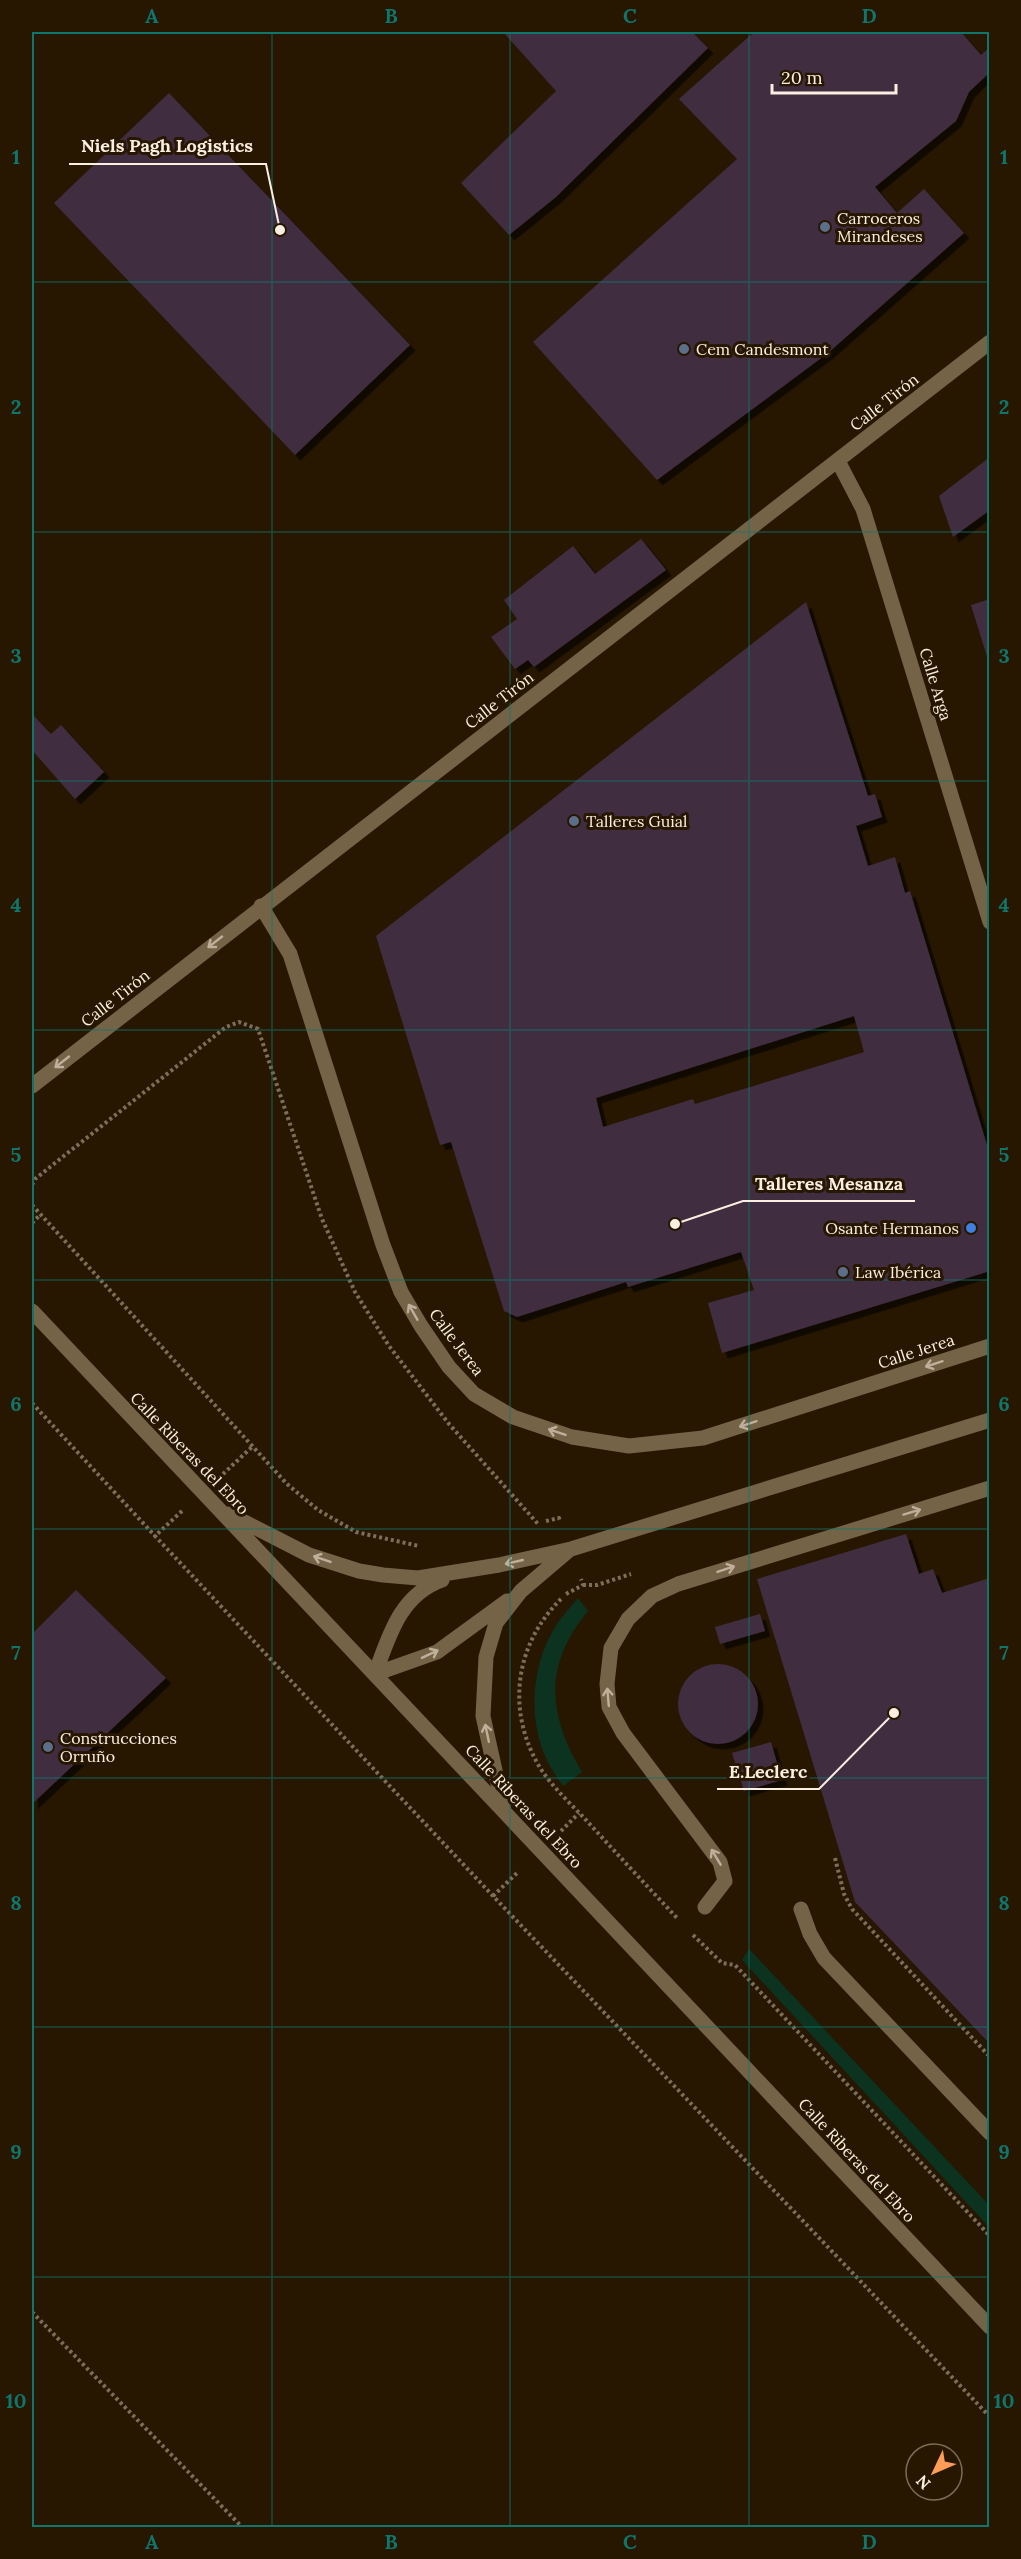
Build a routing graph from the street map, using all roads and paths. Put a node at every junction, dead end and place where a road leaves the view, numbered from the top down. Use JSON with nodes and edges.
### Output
{"nodes":[{"id":1,"x":990,"y":342,"type":"edge"},
{"id":2,"x":838,"y":461,"type":"junction"},
{"id":3,"x":261,"y":906,"type":"junction"},
{"id":4,"x":990,"y":922,"type":"edge"},
{"id":5,"x":32,"y":1086,"type":"edge"},
{"id":6,"x":33,"y":1177,"type":"edge"},
{"id":7,"x":32,"y":1185,"type":"edge"},
{"id":8,"x":32,"y":1205,"type":"edge"},
{"id":9,"x":40,"y":1215,"type":"junction"},
{"id":10,"x":32,"y":1223,"type":"edge"},
{"id":11,"x":32,"y":1311,"type":"edge"},
{"id":12,"x":990,"y":1346,"type":"edge"},
{"id":13,"x":32,"y":1403,"type":"edge"},
{"id":14,"x":990,"y":1420,"type":"edge"},
{"id":15,"x":254,"y":1446,"type":"junction"},
{"id":16,"x":990,"y":1488,"type":"edge"},
{"id":17,"x":202,"y":1492,"type":"junction"},
{"id":18,"x":218,"y":1509,"type":"junction"},
{"id":19,"x":527,"y":1527,"type":"dead end"},
{"id":20,"x":155,"y":1536,"type":"junction"},
{"id":21,"x":430,"y":1548,"type":"dead end"},
{"id":22,"x":571,"y":1549,"type":"junction"},
{"id":23,"x":470,"y":1569,"type":"junction"},
{"id":24,"x":521,"y":1591,"type":"junction"},
{"id":25,"x":375,"y":1674,"type":"junction"},
{"id":26,"x":504,"y":1811,"type":"junction"},
{"id":27,"x":834,"y":1858,"type":"dead end"},
{"id":28,"x":705,"y":1907,"type":"dead end"},
{"id":29,"x":801,"y":1909,"type":"dead end"},
{"id":30,"x":680,"y":1921,"type":"dead end"},
{"id":31,"x":688,"y":1929,"type":"dead end"},
{"id":32,"x":990,"y":2057,"type":"edge"},
{"id":33,"x":990,"y":2133,"type":"edge"},
{"id":34,"x":990,"y":2236,"type":"edge"},
{"id":35,"x":32,"y":2312,"type":"edge"},
{"id":36,"x":990,"y":2327,"type":"edge"},
{"id":37,"x":990,"y":2417,"type":"edge"},
{"id":38,"x":243,"y":2528,"type":"edge"}],
"edges":[{"from":1,"to":2,"type":"street","name":"Calle Tirón"},
{"from":2,"to":3,"type":"street","name":"Calle Tirón"},
{"from":2,"to":4,"type":"street","name":"Calle Arga"},
{"from":3,"to":5,"type":"street","name":"Calle Tirón","one_way":true},
{"from":12,"to":3,"type":"street","name":"Calle Jerea","one_way":true},
{"from":6,"to":7,"type":"path"},
{"from":6,"to":19,"type":"path"},
{"from":8,"to":9,"type":"path"},
{"from":9,"to":10,"type":"path"},
{"from":9,"to":15,"type":"path"},
{"from":11,"to":17,"type":"street","name":"Calle Riberas del Ebro"},
{"from":13,"to":20,"type":"path"},
{"from":14,"to":22,"type":"street"},
{"from":15,"to":17,"type":"path"},
{"from":15,"to":21,"type":"path"},
{"from":28,"to":16,"type":"street","one_way":true},
{"from":17,"to":18,"type":"street","name":"Calle Riberas del Ebro"},
{"from":17,"to":20,"type":"path"},
{"from":23,"to":18,"type":"street","one_way":true},
{"from":18,"to":25,"type":"street","name":"Calle Riberas del Ebro"},
{"from":20,"to":37,"type":"path"},
{"from":22,"to":23,"type":"street","one_way":true},
{"from":22,"to":24,"type":"street"},
{"from":22,"to":30,"type":"path"},
{"from":23,"to":25,"type":"street"},
{"from":25,"to":24,"type":"street","one_way":true},
{"from":26,"to":24,"type":"street","one_way":true},
{"from":25,"to":26,"type":"street","name":"Calle Riberas del Ebro"},
{"from":26,"to":36,"type":"street","name":"Calle Riberas del Ebro"},
{"from":27,"to":32,"type":"path"},
{"from":29,"to":33,"type":"street"},
{"from":31,"to":34,"type":"path"},
{"from":35,"to":38,"type":"path"}]}
